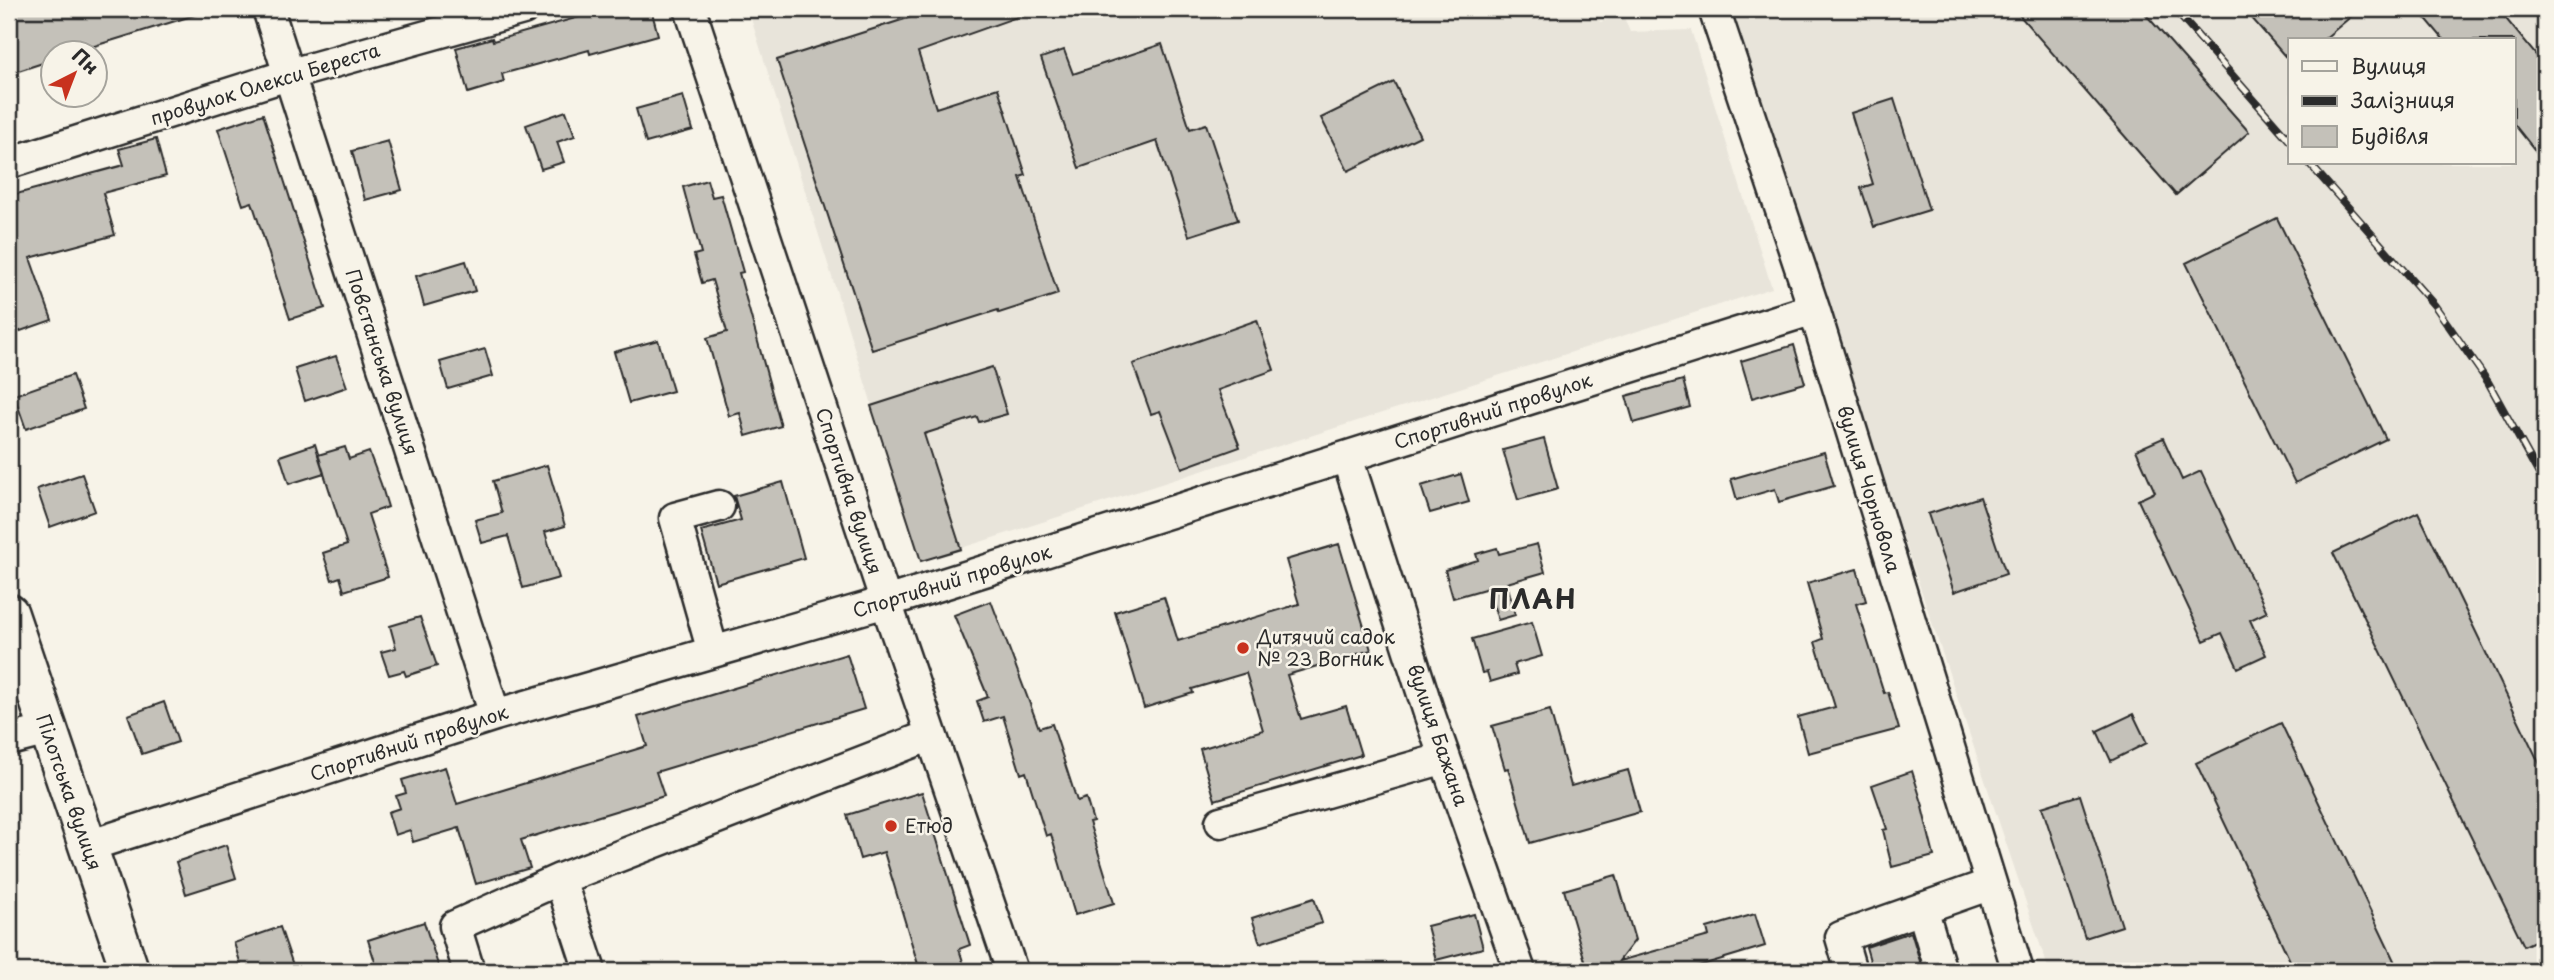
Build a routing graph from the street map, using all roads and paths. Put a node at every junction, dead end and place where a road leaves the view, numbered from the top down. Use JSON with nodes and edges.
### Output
{"nodes":[{"id":1,"x":268,"y":9,"type":"edge"},
{"id":2,"x":523,"y":9,"type":"edge"},
{"id":3,"x":690,"y":9,"type":"edge"},
{"id":4,"x":1714,"y":9,"type":"edge"},
{"id":5,"x":290,"y":74,"type":"junction"},
{"id":6,"x":9,"y":163,"type":"edge"},
{"id":7,"x":1814,"y":309,"type":"junction"},
{"id":8,"x":1347,"y":457,"type":"junction"},
{"id":9,"x":719,"y":506,"type":"dead end"},
{"id":10,"x":886,"y":602,"type":"junction"},
{"id":11,"x":9,"y":613,"type":"edge"},
{"id":12,"x":713,"y":652,"type":"junction"},
{"id":13,"x":495,"y":715,"type":"junction"},
{"id":14,"x":48,"y":730,"type":"junction"},
{"id":15,"x":931,"y":735,"type":"junction"},
{"id":16,"x":9,"y":740,"type":"edge"},
{"id":17,"x":1445,"y":758,"type":"junction"},
{"id":18,"x":1221,"y":822,"type":"dead end"},
{"id":19,"x":88,"y":846,"type":"junction"},
{"id":20,"x":560,"y":878,"type":"junction"},
{"id":21,"x":1990,"y":884,"type":"junction"},
{"id":22,"x":1922,"y":908,"type":"junction"},
{"id":23,"x":130,"y":971,"type":"edge"},
{"id":24,"x":469,"y":971,"type":"edge"},
{"id":25,"x":590,"y":971,"type":"edge"},
{"id":26,"x":1012,"y":971,"type":"edge"},
{"id":27,"x":1520,"y":971,"type":"edge"},
{"id":28,"x":1851,"y":971,"type":"edge"},
{"id":29,"x":1941,"y":971,"type":"edge"},
{"id":30,"x":2018,"y":971,"type":"edge"}],
"edges":[{"from":1,"to":5,"type":"street","name":"Повстанська вулиця"},
{"from":2,"to":5,"type":"street","name":"провулок Олекси Береста"},
{"from":3,"to":10,"type":"street","name":"Спортивна вулиця"},
{"from":4,"to":7,"type":"street","name":"вулиця Чорновола"},
{"from":5,"to":6,"type":"street","name":"провулок Олекси Береста"},
{"from":5,"to":13,"type":"street","name":"Повстанська вулиця"},
{"from":7,"to":8,"type":"street","name":"Спортивний провулок"},
{"from":7,"to":21,"type":"street","name":"вулиця Чорновола"},
{"from":8,"to":10,"type":"street","name":"Спортивний провулок"},
{"from":8,"to":17,"type":"street","name":"вулиця Бажана"},
{"from":9,"to":12,"type":"street"},
{"from":10,"to":12,"type":"street","name":"Спортивний провулок"},
{"from":10,"to":15,"type":"street","name":"Спортивна вулиця"},
{"from":11,"to":14,"type":"main road","name":"Пілотська вулиця"},
{"from":12,"to":13,"type":"street","name":"Спортивний провулок"},
{"from":13,"to":19,"type":"street","name":"Спортивний провулок"},
{"from":14,"to":16,"type":"street"},
{"from":14,"to":19,"type":"main road","name":"Пілотська вулиця"},
{"from":15,"to":20,"type":"street"},
{"from":15,"to":26,"type":"street","name":"Спортивна вулиця"},
{"from":17,"to":18,"type":"street"},
{"from":17,"to":27,"type":"street","name":"вулиця Бажана"},
{"from":19,"to":23,"type":"main road","name":"Пілотська вулиця"},
{"from":20,"to":24,"type":"street"},
{"from":20,"to":25,"type":"street"},
{"from":21,"to":22,"type":"street"},
{"from":21,"to":30,"type":"street","name":"вулиця Чорновола"},
{"from":22,"to":28,"type":"street"},
{"from":22,"to":29,"type":"street"}]}
